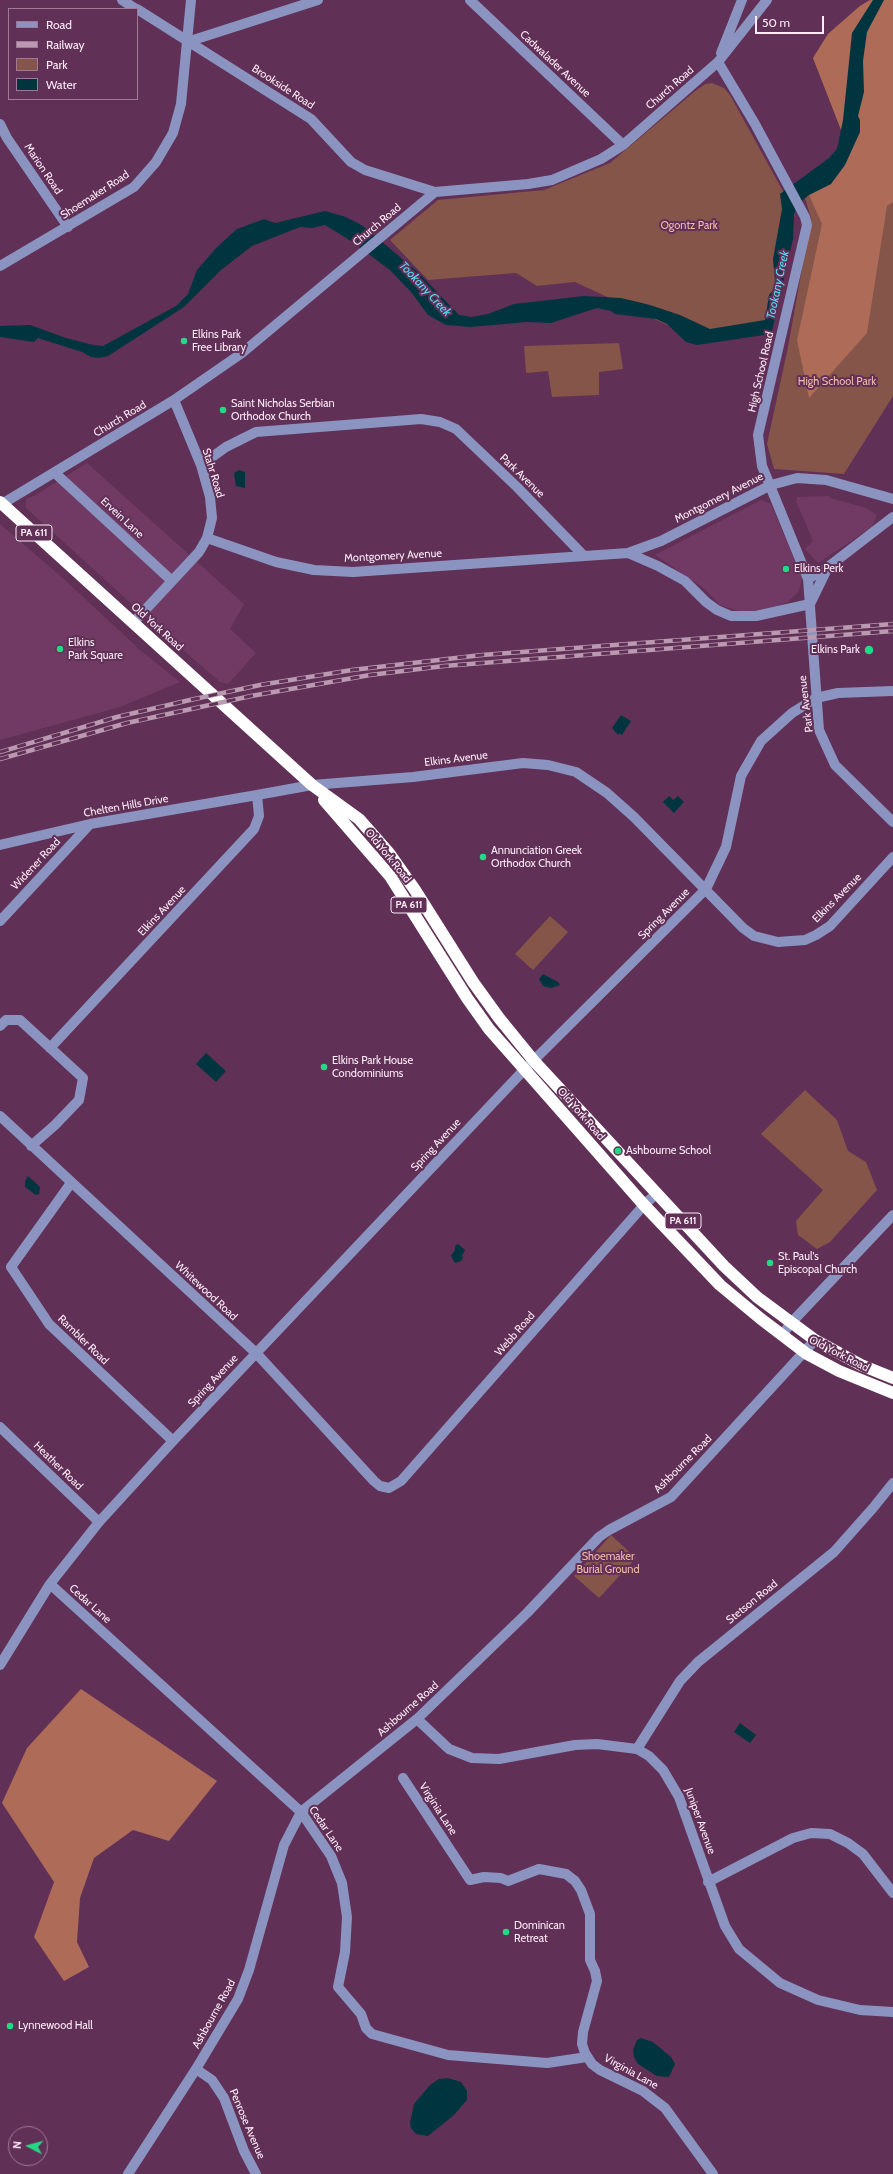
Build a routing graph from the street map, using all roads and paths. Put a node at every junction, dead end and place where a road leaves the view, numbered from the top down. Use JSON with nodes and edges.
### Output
{"nodes":[{"id":1,"x":122,"y":0,"type":"edge"},
{"id":2,"x":191,"y":0,"type":"edge"},
{"id":3,"x":318,"y":0,"type":"edge"},
{"id":4,"x":470,"y":0,"type":"edge"},
{"id":5,"x":742,"y":0,"type":"edge"},
{"id":6,"x":767,"y":0,"type":"edge"},
{"id":7,"x":135,"y":8,"type":"edge"},
{"id":8,"x":138,"y":10,"type":"edge"},
{"id":9,"x":187,"y":42,"type":"junction"},
{"id":10,"x":718,"y":62,"type":"junction"},
{"id":11,"x":0,"y":124,"type":"edge"},
{"id":12,"x":623,"y":145,"type":"junction"},
{"id":13,"x":435,"y":192,"type":"junction"},
{"id":14,"x":68,"y":227,"type":"junction"},
{"id":15,"x":0,"y":266,"type":"edge"},
{"id":16,"x":174,"y":400,"type":"junction"},
{"id":17,"x":201,"y":466,"type":"junction"},
{"id":18,"x":55,"y":473,"type":"junction"},
{"id":19,"x":771,"y":485,"type":"junction"},
{"id":20,"x":893,"y":499,"type":"edge"},
{"id":21,"x":1,"y":502,"type":"edge"},
{"id":22,"x":893,"y":517,"type":"edge"},
{"id":23,"x":207,"y":538,"type":"junction"},
{"id":24,"x":628,"y":553,"type":"junction"},
{"id":25,"x":584,"y":556,"type":"junction"},
{"id":26,"x":828,"y":567,"type":"junction"},
{"id":27,"x":808,"y":578,"type":"junction"},
{"id":28,"x":172,"y":581,"type":"junction"},
{"id":29,"x":810,"y":604,"type":"junction"},
{"id":30,"x":133,"y":623,"type":"junction"},
{"id":31,"x":893,"y":691,"type":"edge"},
{"id":32,"x":816,"y":698,"type":"junction"},
{"id":33,"x":312,"y":785,"type":"junction"},
{"id":34,"x":257,"y":795,"type":"junction"},
{"id":35,"x":893,"y":822,"type":"edge"},
{"id":36,"x":90,"y":824,"type":"junction"},
{"id":37,"x":0,"y":846,"type":"edge"},
{"id":38,"x":893,"y":857,"type":"edge"},
{"id":39,"x":706,"y":889,"type":"junction"},
{"id":40,"x":0,"y":921,"type":"edge"},
{"id":41,"x":0,"y":1026,"type":"edge"},
{"id":42,"x":50,"y":1048,"type":"junction"},
{"id":43,"x":534,"y":1061,"type":"junction"},
{"id":44,"x":524,"y":1070,"type":"junction"},
{"id":45,"x":0,"y":1116,"type":"edge"},
{"id":46,"x":31,"y":1146,"type":"junction"},
{"id":47,"x":71,"y":1183,"type":"junction"},
{"id":48,"x":658,"y":1193,"type":"junction"},
{"id":49,"x":644,"y":1205,"type":"junction"},
{"id":50,"x":893,"y":1215,"type":"edge"},
{"id":51,"x":791,"y":1322,"type":"junction"},
{"id":52,"x":782,"y":1335,"type":"junction"},
{"id":53,"x":815,"y":1340,"type":"junction"},
{"id":54,"x":804,"y":1352,"type":"junction"},
{"id":55,"x":256,"y":1353,"type":"junction"},
{"id":56,"x":893,"y":1378,"type":"edge"},
{"id":57,"x":893,"y":1393,"type":"edge"},
{"id":58,"x":0,"y":1428,"type":"edge"},
{"id":59,"x":173,"y":1441,"type":"junction"},
{"id":60,"x":893,"y":1483,"type":"edge"},
{"id":61,"x":389,"y":1488,"type":"joint"},
{"id":62,"x":99,"y":1522,"type":"junction"},
{"id":63,"x":50,"y":1584,"type":"junction"},
{"id":64,"x":0,"y":1665,"type":"edge"},
{"id":65,"x":417,"y":1719,"type":"junction"},
{"id":66,"x":637,"y":1749,"type":"junction"},
{"id":67,"x":403,"y":1778,"type":"dead end"},
{"id":68,"x":301,"y":1812,"type":"junction"},
{"id":69,"x":708,"y":1882,"type":"junction"},
{"id":70,"x":893,"y":1893,"type":"edge"},
{"id":71,"x":893,"y":2012,"type":"edge"},
{"id":72,"x":587,"y":2057,"type":"junction"},
{"id":73,"x":196,"y":2069,"type":"junction"},
{"id":74,"x":128,"y":2174,"type":"edge"},
{"id":75,"x":256,"y":2174,"type":"edge"},
{"id":76,"x":713,"y":2174,"type":"edge"}],
"edges":[{"from":1,"to":7,"type":"street","name":"Brookside Road"},
{"from":2,"to":9,"type":"street","name":"Shoemaker Road"},
{"from":3,"to":9,"type":"street"},
{"from":4,"to":12,"type":"street","name":"Cadwalader Avenue"},
{"from":5,"to":10,"type":"street"},
{"from":6,"to":10,"type":"street","name":"Church Road"},
{"from":8,"to":9,"type":"street","name":"Brookside Road"},
{"from":9,"to":13,"type":"street","name":"Brookside Road"},
{"from":9,"to":14,"type":"street","name":"Shoemaker Road"},
{"from":10,"to":12,"type":"street","name":"Church Road"},
{"from":10,"to":19,"type":"street","name":"High School Road"},
{"from":11,"to":14,"type":"street","name":"Marion Road"},
{"from":12,"to":13,"type":"street","name":"Church Road"},
{"from":13,"to":16,"type":"street","name":"Church Road"},
{"from":14,"to":15,"type":"street","name":"Shoemaker Road"},
{"from":16,"to":17,"type":"street","name":"Stahr Road"},
{"from":16,"to":18,"type":"street","name":"Church Road"},
{"from":17,"to":23,"type":"street","name":"Stahr Road"},
{"from":17,"to":25,"type":"street","name":"Park Avenue"},
{"from":18,"to":21,"type":"street","name":"Church Road"},
{"from":18,"to":28,"type":"street","name":"Ervein Lane"},
{"from":19,"to":20,"type":"street","name":"Montgomery Avenue"},
{"from":19,"to":24,"type":"street","name":"Montgomery Avenue"},
{"from":19,"to":27,"type":"street","name":"High School Road"},
{"from":21,"to":30,"type":"highway","name":"Old York Road","number":"PA 611"},
{"from":22,"to":26,"type":"street"},
{"from":23,"to":25,"type":"street","name":"Montgomery Avenue"},
{"from":23,"to":28,"type":"street","name":"Stahr Road"},
{"from":24,"to":25,"type":"street"},
{"from":24,"to":29,"type":"street"},
{"from":26,"to":27,"type":"street"},
{"from":26,"to":29,"type":"street"},
{"from":27,"to":29,"type":"street","name":"Park Avenue"},
{"from":28,"to":30,"type":"street","name":"Stahr Road"},
{"from":29,"to":32,"type":"street","name":"Park Avenue"},
{"from":30,"to":33,"type":"highway","name":"Old York Road","number":"PA 611"},
{"from":31,"to":32,"type":"street","name":"Spring Avenue"},
{"from":32,"to":35,"type":"street","name":"Park Avenue"},
{"from":32,"to":39,"type":"street","name":"Spring Avenue"},
{"from":33,"to":34,"type":"street","name":"Elkins Avenue"},
{"from":33,"to":39,"type":"street","name":"Elkins Avenue"},
{"from":33,"to":43,"type":"highway","name":"Old York Road","number":"PA 611"},
{"from":33,"to":44,"type":"highway","name":"Old York Road","number":"PA 611"},
{"from":34,"to":36,"type":"street","name":"Chelten Hills Drive"},
{"from":34,"to":42,"type":"street","name":"Elkins Avenue"},
{"from":36,"to":37,"type":"street","name":"Chelten Hills Drive"},
{"from":36,"to":40,"type":"street","name":"Widener Road"},
{"from":38,"to":39,"type":"street","name":"Elkins Avenue"},
{"from":39,"to":43,"type":"street","name":"Spring Avenue"},
{"from":41,"to":42,"type":"street"},
{"from":42,"to":46,"type":"street"},
{"from":43,"to":44,"type":"street","name":"Spring Avenue"},
{"from":43,"to":48,"type":"highway","name":"Old York Road","number":"PA 611"},
{"from":44,"to":49,"type":"highway","name":"Old York Road","number":"PA 611"},
{"from":44,"to":55,"type":"street","name":"Spring Avenue"},
{"from":45,"to":46,"type":"street","name":"Whitewood Road"},
{"from":46,"to":47,"type":"street","name":"Whitewood Road"},
{"from":47,"to":55,"type":"street","name":"Whitewood Road"},
{"from":47,"to":59,"type":"street","name":"Rambler Road"},
{"from":48,"to":49,"type":"street","name":"Webb Road"},
{"from":48,"to":51,"type":"highway","name":"Old York Road","number":"PA 611"},
{"from":49,"to":52,"type":"highway","name":"Old York Road","number":"PA 611"},
{"from":49,"to":61,"type":"street","name":"Webb Road"},
{"from":50,"to":51,"type":"street"},
{"from":51,"to":52,"type":"street"},
{"from":51,"to":53,"type":"highway","name":"Old York Road","number":"PA 611"},
{"from":52,"to":54,"type":"highway","name":"Old York Road","number":"PA 611"},
{"from":53,"to":54,"type":"street","name":"Ashbourne Road"},
{"from":53,"to":56,"type":"highway","name":"Old York Road","number":"PA 611"},
{"from":54,"to":57,"type":"highway","name":"Old York Road","number":"PA 611"},
{"from":54,"to":65,"type":"street","name":"Ashbourne Road"},
{"from":55,"to":59,"type":"street","name":"Spring Avenue"},
{"from":55,"to":61,"type":"street","name":"Whitewood Road"},
{"from":58,"to":62,"type":"street","name":"Heather Road"},
{"from":59,"to":62,"type":"street","name":"Spring Avenue"},
{"from":60,"to":66,"type":"street","name":"Stetson Road"},
{"from":62,"to":63,"type":"street","name":"Spring Avenue"},
{"from":63,"to":64,"type":"street","name":"Spring Avenue"},
{"from":63,"to":68,"type":"street","name":"Cedar Lane"},
{"from":65,"to":66,"type":"street"},
{"from":65,"to":68,"type":"street","name":"Ashbourne Road"},
{"from":66,"to":69,"type":"street","name":"Juniper Avenue"},
{"from":67,"to":72,"type":"street","name":"Virginia Lane"},
{"from":68,"to":72,"type":"street","name":"Cedar Lane"},
{"from":68,"to":73,"type":"street","name":"Ashbourne Road"},
{"from":69,"to":70,"type":"street"},
{"from":69,"to":71,"type":"street","name":"Juniper Avenue"},
{"from":72,"to":76,"type":"street","name":"Virginia Lane"},
{"from":73,"to":74,"type":"street","name":"Ashbourne Road"},
{"from":73,"to":75,"type":"street","name":"Penrose Avenue"}]}
